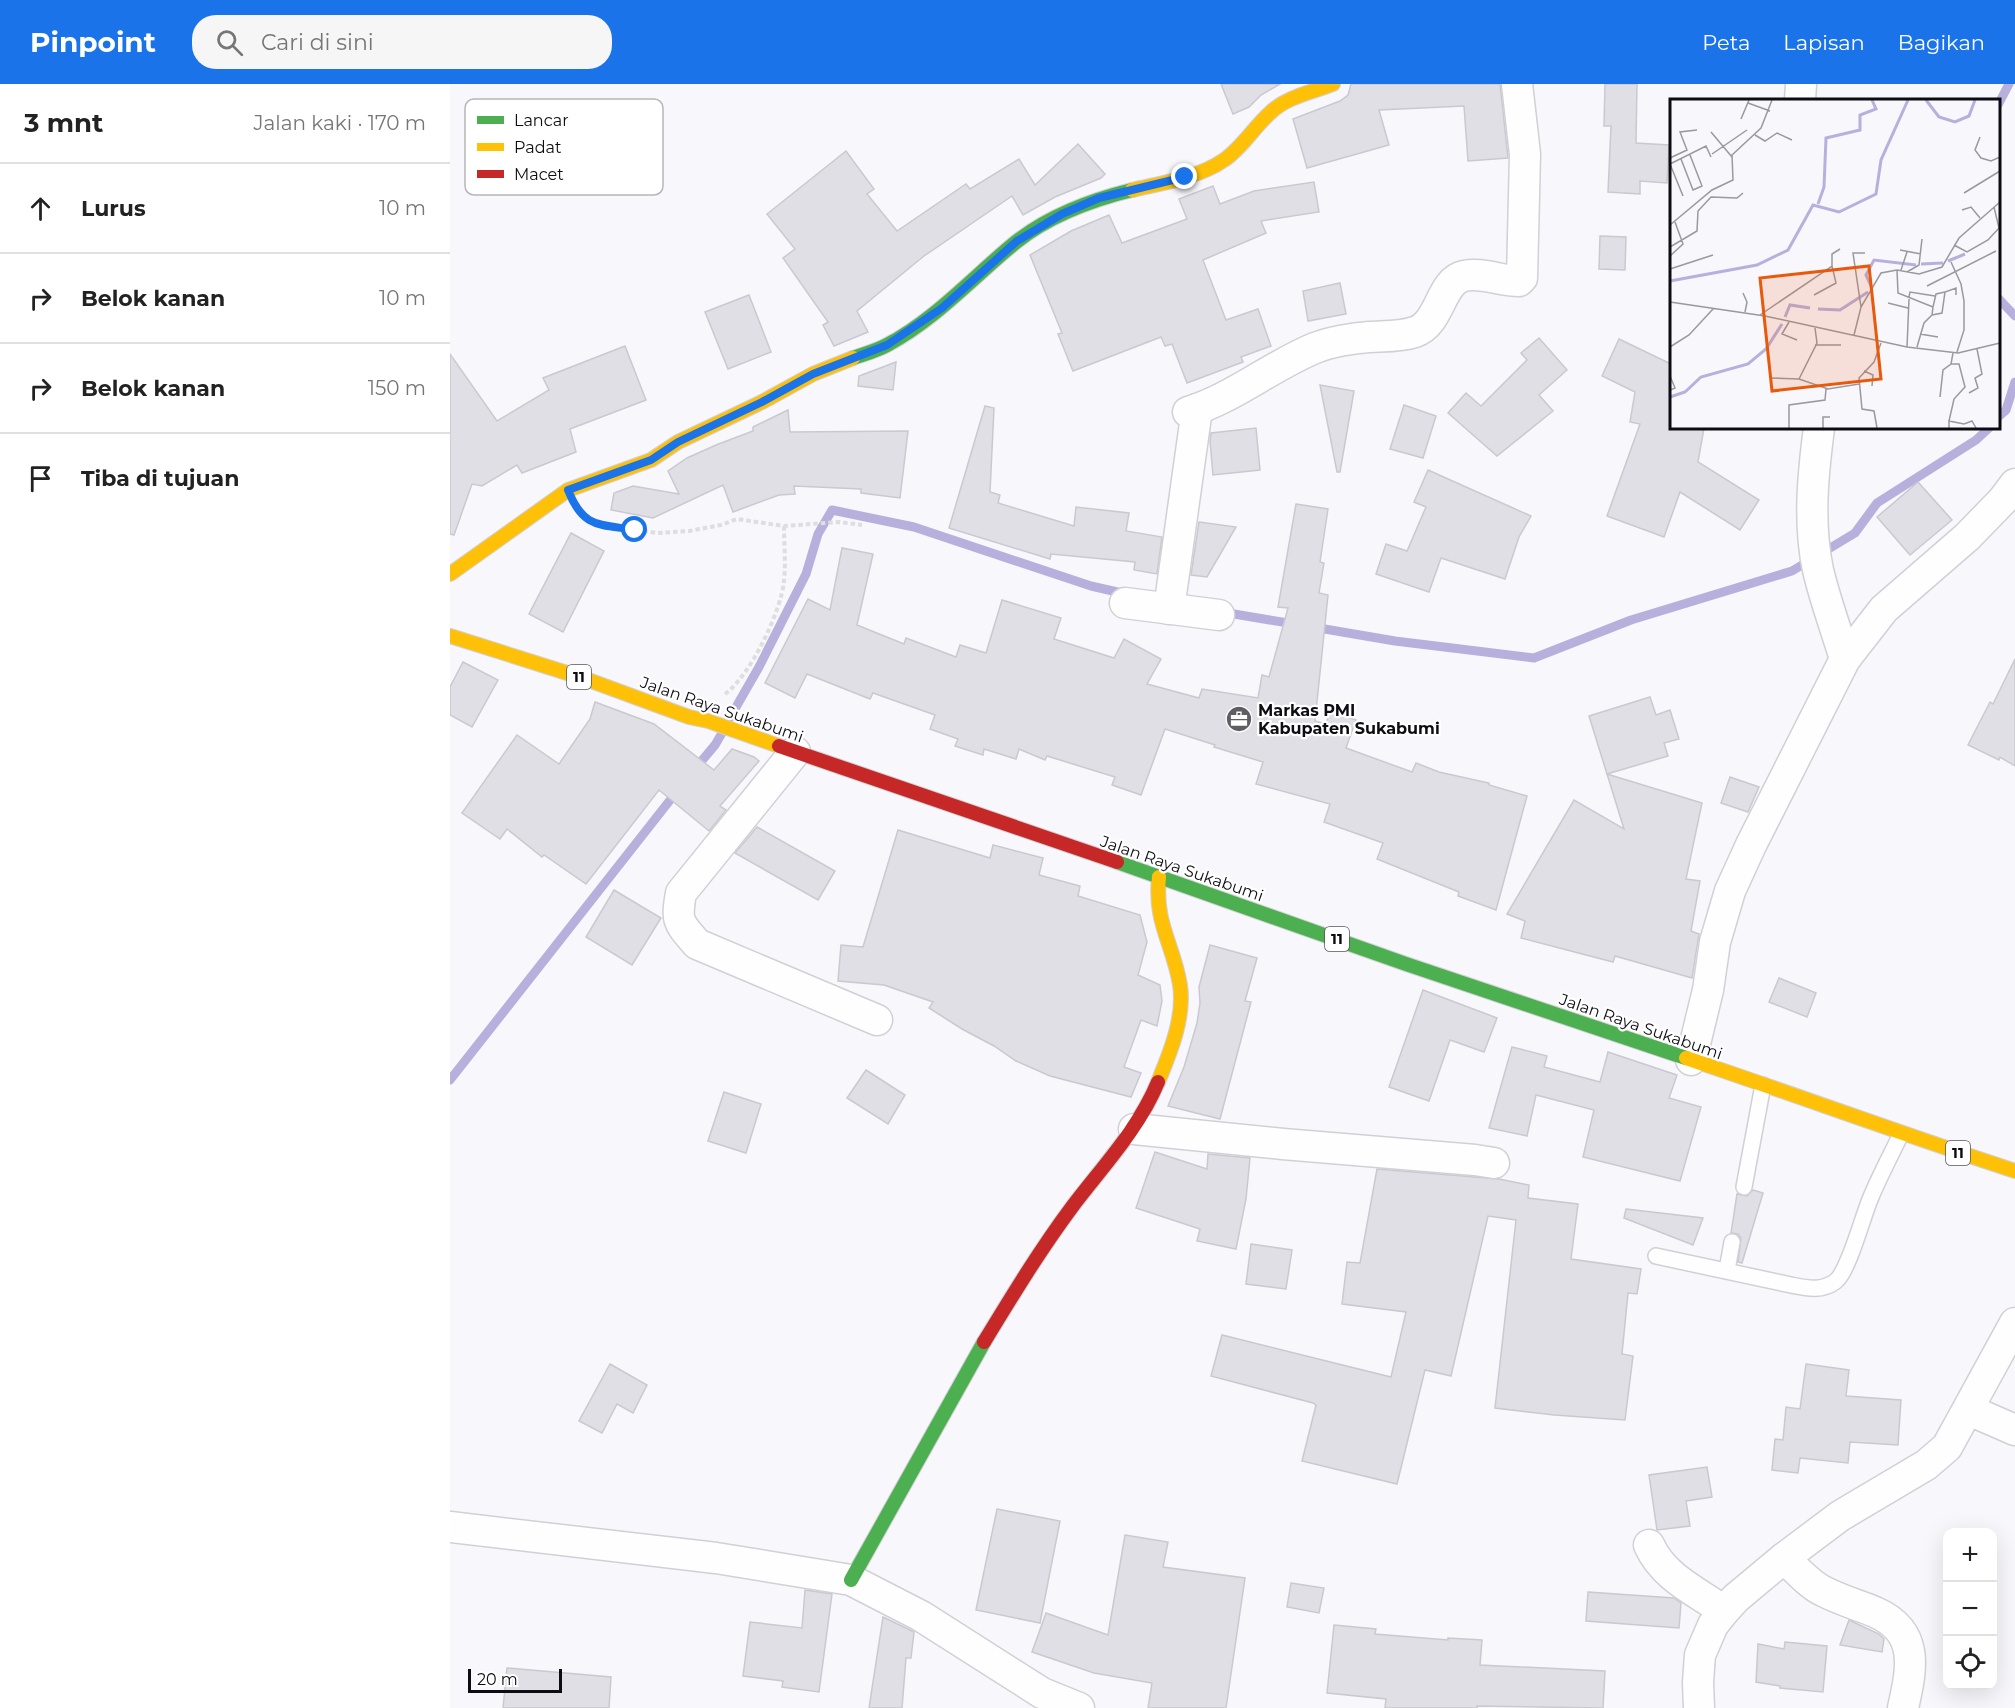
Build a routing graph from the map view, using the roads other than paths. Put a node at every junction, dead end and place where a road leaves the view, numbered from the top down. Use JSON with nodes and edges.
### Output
{"nodes":[{"id":1,"x":1333,"y":84,"type":"edge"},
{"id":2,"x":1517,"y":84,"type":"edge"},
{"id":3,"x":1801,"y":84,"type":"edge"},
{"id":4,"x":1800,"y":99,"type":"edge"},
{"id":5,"x":1819,"y":429,"type":"edge"},
{"id":6,"x":2015,"y":484,"type":"edge"},
{"id":7,"x":450,"y":574,"type":"edge"},
{"id":8,"x":1125,"y":603,"type":"dead end"},
{"id":9,"x":1169,"y":609,"type":"junction"},
{"id":10,"x":1219,"y":615,"type":"dead end"},
{"id":11,"x":450,"y":636,"type":"edge"},
{"id":12,"x":1845,"y":658,"type":"junction"},
{"id":13,"x":784,"y":748,"type":"junction"},
{"id":14,"x":1159,"y":877,"type":"junction"},
{"id":15,"x":877,"y":1020,"type":"dead end"},
{"id":16,"x":1691,"y":1060,"type":"junction"},
{"id":17,"x":1763,"y":1084,"type":"junction"},
{"id":18,"x":1134,"y":1129,"type":"junction"},
{"id":19,"x":1901,"y":1134,"type":"junction"},
{"id":20,"x":1494,"y":1163,"type":"dead end"},
{"id":21,"x":2015,"y":1171,"type":"edge"},
{"id":22,"x":1744,"y":1187,"type":"dead end"},
{"id":23,"x":1732,"y":1242,"type":"dead end"},
{"id":24,"x":1656,"y":1256,"type":"dead end"},
{"id":25,"x":1726,"y":1270,"type":"junction"},
{"id":26,"x":2015,"y":1323,"type":"edge"},
{"id":27,"x":1969,"y":1410,"type":"junction"},
{"id":28,"x":2015,"y":1430,"type":"edge"},
{"id":29,"x":450,"y":1527,"type":"edge"},
{"id":30,"x":1649,"y":1545,"type":"dead end"},
{"id":31,"x":1784,"y":1558,"type":"junction"},
{"id":32,"x":851,"y":1580,"type":"junction"},
{"id":33,"x":1724,"y":1611,"type":"junction"},
{"id":34,"x":1079,"y":1708,"type":"edge"},
{"id":35,"x":1699,"y":1708,"type":"edge"},
{"id":36,"x":1903,"y":1708,"type":"edge"}],
"edges":[{"from":1,"to":7,"type":"main road"},
{"from":2,"to":9,"type":"street"},
{"from":3,"to":4,"type":"street"},
{"from":5,"to":12,"type":"street"},
{"from":6,"to":12,"type":"street"},
{"from":8,"to":9,"type":"street"},
{"from":9,"to":10,"type":"street"},
{"from":11,"to":13,"type":"main road","name":"Jalan Raya Sukabumi","number":"11"},
{"from":12,"to":16,"type":"street"},
{"from":13,"to":14,"type":"main road","name":"Jalan Raya Sukabumi","number":"11"},
{"from":13,"to":15,"type":"street"},
{"from":14,"to":16,"type":"main road","name":"Jalan Raya Sukabumi","number":"11"},
{"from":14,"to":18,"type":"main road"},
{"from":16,"to":17,"type":"main road","name":"Jalan Raya Sukabumi","number":"11"},
{"from":17,"to":19,"type":"main road","name":"Jalan Raya Sukabumi","number":"11"},
{"from":17,"to":22,"type":"lane"},
{"from":18,"to":20,"type":"street"},
{"from":18,"to":32,"type":"main road"},
{"from":19,"to":21,"type":"main road","number":"11"},
{"from":19,"to":25,"type":"lane"},
{"from":23,"to":25,"type":"lane"},
{"from":24,"to":25,"type":"lane"},
{"from":26,"to":27,"type":"street"},
{"from":27,"to":28,"type":"street"},
{"from":27,"to":31,"type":"street"},
{"from":29,"to":32,"type":"street"},
{"from":30,"to":33,"type":"street"},
{"from":31,"to":33,"type":"street"},
{"from":31,"to":36,"type":"street"},
{"from":32,"to":34,"type":"street"},
{"from":33,"to":35,"type":"street"}]}
